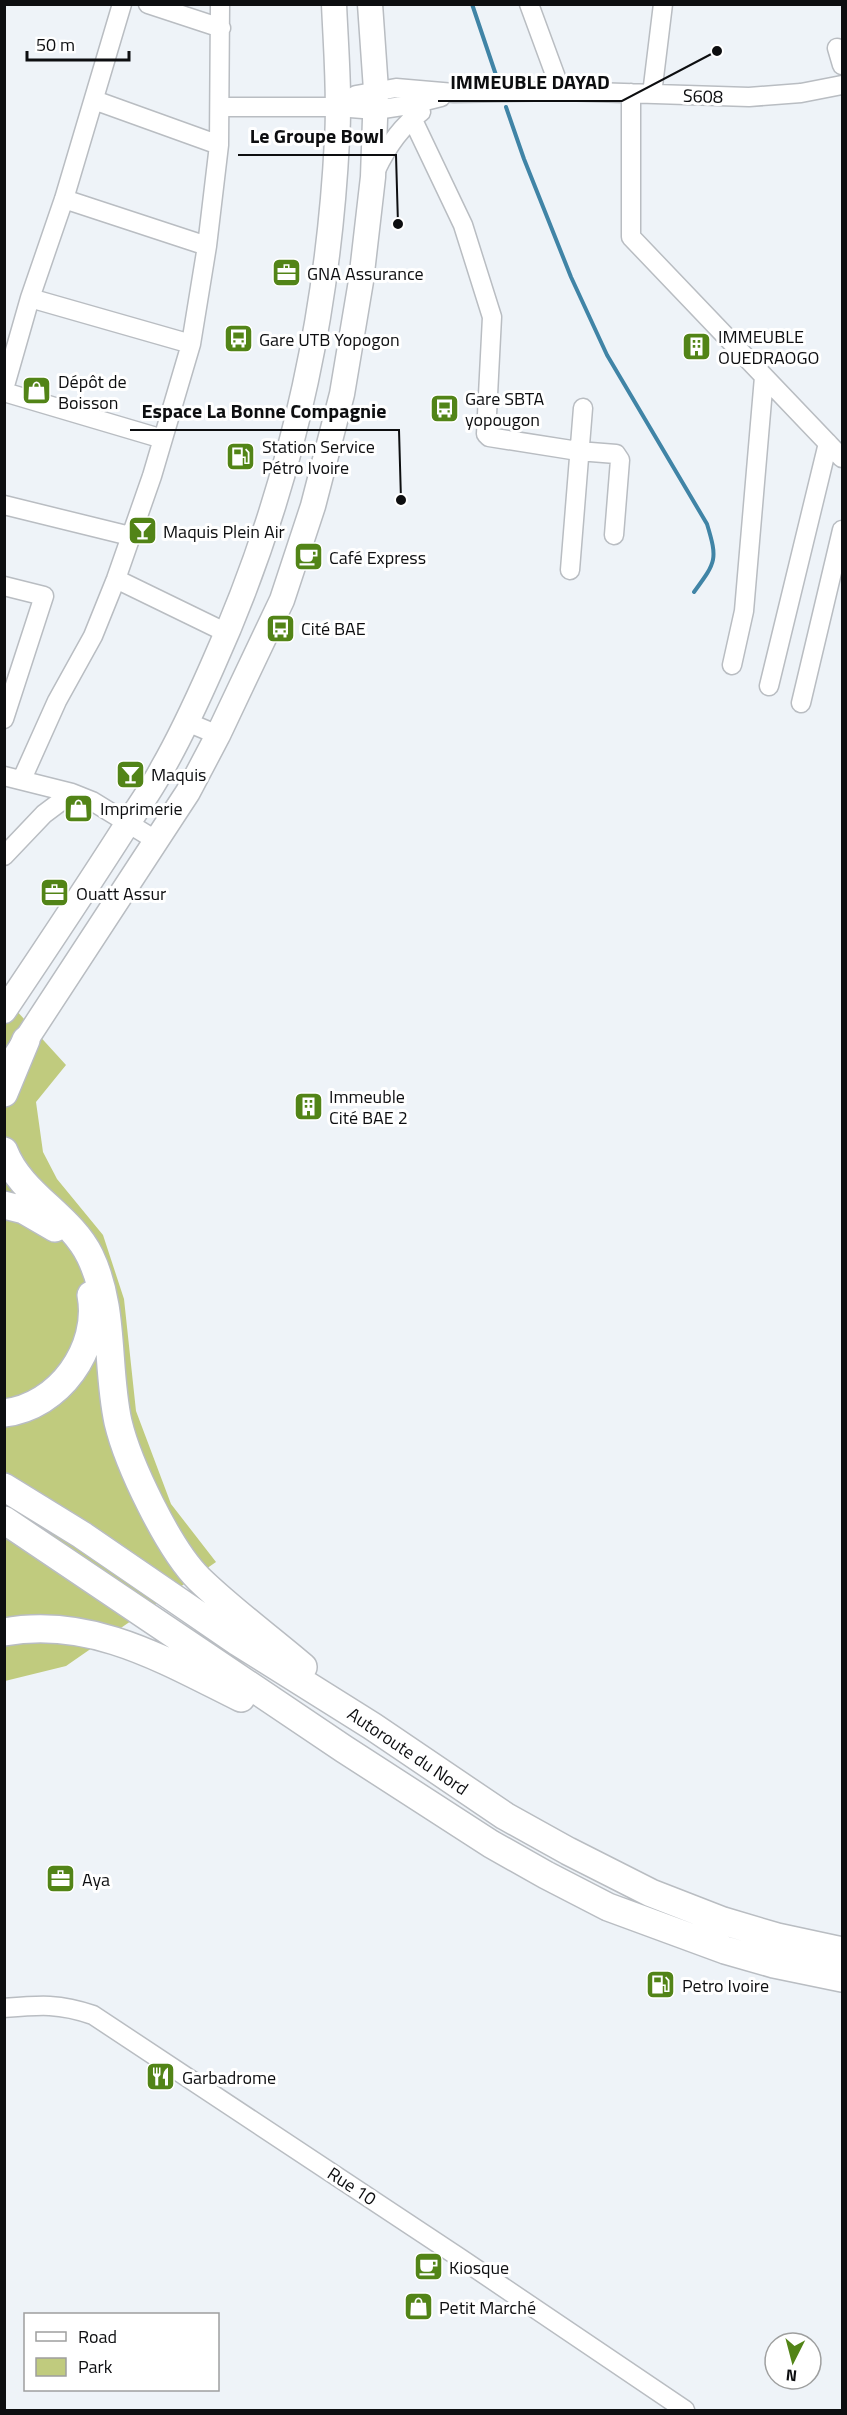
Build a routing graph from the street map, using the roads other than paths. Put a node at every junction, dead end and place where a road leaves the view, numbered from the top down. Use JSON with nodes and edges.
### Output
{"nodes":[{"id":1,"x":122,"y":4,"type":"edge"},
{"id":2,"x":148,"y":4,"type":"edge"},
{"id":3,"x":220,"y":4,"type":"edge"},
{"id":4,"x":334,"y":4,"type":"edge"},
{"id":5,"x":370,"y":4,"type":"edge"},
{"id":6,"x":529,"y":4,"type":"edge"},
{"id":7,"x":663,"y":4,"type":"edge"},
{"id":8,"x":221,"y":28,"type":"junction"},
{"id":9,"x":843,"y":85,"type":"edge"},
{"id":10,"x":561,"y":91,"type":"junction"},
{"id":11,"x":454,"y":93,"type":"junction"},
{"id":12,"x":631,"y":93,"type":"junction"},
{"id":13,"x":652,"y":94,"type":"junction"},
{"id":14,"x":94,"y":100,"type":"junction"},
{"id":15,"x":376,"y":100,"type":"junction"},
{"id":16,"x":220,"y":107,"type":"junction"},
{"id":17,"x":337,"y":107,"type":"junction"},
{"id":18,"x":412,"y":118,"type":"junction"},
{"id":19,"x":219,"y":145,"type":"junction"},
{"id":20,"x":373,"y":177,"type":"junction"},
{"id":21,"x":64,"y":199,"type":"junction"},
{"id":22,"x":207,"y":246,"type":"junction"},
{"id":23,"x":30,"y":298,"type":"junction"},
{"id":24,"x":191,"y":344,"type":"junction"},
{"id":25,"x":764,"y":377,"type":"junction"},
{"id":26,"x":4,"y":391,"type":"edge"},
{"id":27,"x":583,"y":408,"type":"dead end"},
{"id":28,"x":163,"y":439,"type":"junction"},
{"id":29,"x":828,"y":443,"type":"junction"},
{"id":30,"x":578,"y":451,"type":"junction"},
{"id":31,"x":843,"y":458,"type":"edge"},
{"id":32,"x":4,"y":505,"type":"edge"},
{"id":33,"x":843,"y":530,"type":"edge"},
{"id":34,"x":614,"y":535,"type":"dead end"},
{"id":35,"x":130,"y":536,"type":"junction"},
{"id":36,"x":570,"y":570,"type":"dead end"},
{"id":37,"x":116,"y":579,"type":"junction"},
{"id":38,"x":4,"y":586,"type":"edge"},
{"id":39,"x":227,"y":633,"type":"junction"},
{"id":40,"x":732,"y":665,"type":"dead end"},
{"id":41,"x":769,"y":686,"type":"dead end"},
{"id":42,"x":801,"y":703,"type":"dead end"},
{"id":43,"x":4,"y":719,"type":"edge"},
{"id":44,"x":188,"y":722,"type":"junction"},
{"id":45,"x":218,"y":735,"type":"junction"},
{"id":46,"x":13,"y":778,"type":"edge"},
{"id":47,"x":72,"y":793,"type":"junction"},
{"id":48,"x":128,"y":823,"type":"junction"},
{"id":49,"x":157,"y":841,"type":"junction"},
{"id":50,"x":4,"y":856,"type":"edge"},
{"id":51,"x":4,"y":1011,"type":"edge"},
{"id":52,"x":26,"y":1040,"type":"junction"},
{"id":53,"x":4,"y":1072,"type":"edge"},
{"id":54,"x":4,"y":1093,"type":"edge"},
{"id":55,"x":4,"y":1151,"type":"edge"},
{"id":56,"x":4,"y":1186,"type":"edge"},
{"id":57,"x":38,"y":1198,"type":"junction"},
{"id":58,"x":4,"y":1205,"type":"edge"},
{"id":59,"x":4,"y":1413,"type":"edge"},
{"id":60,"x":4,"y":1487,"type":"edge"},
{"id":61,"x":4,"y":1520,"type":"edge"},
{"id":62,"x":4,"y":1632,"type":"edge"},
{"id":63,"x":372,"y":1726,"type":"junction"},
{"id":64,"x":344,"y":1749,"type":"junction"},
{"id":65,"x":843,"y":1951,"type":"edge"},
{"id":66,"x":843,"y":1978,"type":"edge"},
{"id":67,"x":4,"y":2008,"type":"edge"},
{"id":68,"x":685,"y":2410,"type":"edge"}],
"edges":[{"from":1,"to":14,"type":"street"},
{"from":2,"to":8,"type":"street"},
{"from":3,"to":8,"type":"street"},
{"from":4,"to":17,"type":"main road"},
{"from":5,"to":15,"type":"main road"},
{"from":6,"to":10,"type":"street"},
{"from":7,"to":13,"type":"street"},
{"from":8,"to":16,"type":"street"},
{"from":9,"to":13,"type":"street","name":"S608"},
{"from":10,"to":11,"type":"street","name":"S608"},
{"from":10,"to":12,"type":"street","name":"S608"},
{"from":11,"to":15,"type":"street","name":"S608"},
{"from":11,"to":18,"type":"street","name":"S608"},
{"from":12,"to":13,"type":"street","name":"S608"},
{"from":12,"to":25,"type":"street"},
{"from":14,"to":19,"type":"street"},
{"from":14,"to":21,"type":"street"},
{"from":15,"to":17,"type":"street","name":"S608"},
{"from":15,"to":20,"type":"main road"},
{"from":16,"to":17,"type":"street"},
{"from":16,"to":19,"type":"street"},
{"from":17,"to":39,"type":"main road"},
{"from":18,"to":20,"type":"street","name":"S608"},
{"from":18,"to":30,"type":"street"},
{"from":19,"to":22,"type":"street"},
{"from":20,"to":45,"type":"main road"},
{"from":21,"to":22,"type":"street"},
{"from":21,"to":23,"type":"street"},
{"from":22,"to":24,"type":"street"},
{"from":23,"to":24,"type":"street"},
{"from":23,"to":26,"type":"street"},
{"from":24,"to":28,"type":"street"},
{"from":25,"to":29,"type":"street"},
{"from":25,"to":40,"type":"street"},
{"from":26,"to":28,"type":"street"},
{"from":27,"to":30,"type":"street"},
{"from":28,"to":35,"type":"street"},
{"from":29,"to":31,"type":"street"},
{"from":29,"to":41,"type":"street"},
{"from":30,"to":34,"type":"street"},
{"from":30,"to":36,"type":"street"},
{"from":32,"to":35,"type":"street"},
{"from":33,"to":42,"type":"street"},
{"from":35,"to":37,"type":"street"},
{"from":37,"to":39,"type":"street"},
{"from":37,"to":46,"type":"street"},
{"from":38,"to":43,"type":"street"},
{"from":39,"to":44,"type":"main road"},
{"from":44,"to":45,"type":"street"},
{"from":44,"to":48,"type":"main road"},
{"from":45,"to":49,"type":"main road"},
{"from":46,"to":47,"type":"street"},
{"from":47,"to":48,"type":"street"},
{"from":47,"to":50,"type":"street"},
{"from":48,"to":49,"type":"street"},
{"from":48,"to":51,"type":"main road"},
{"from":49,"to":52,"type":"main road"},
{"from":52,"to":53,"type":"main road"},
{"from":52,"to":54,"type":"highway"},
{"from":55,"to":57,"type":"highway"},
{"from":56,"to":57,"type":"highway"},
{"from":57,"to":63,"type":"highway"},
{"from":58,"to":59,"type":"highway"},
{"from":60,"to":63,"type":"highway","name":"Autoroute du Nord"},
{"from":61,"to":64,"type":"highway","name":"Autoroute du Nord"},
{"from":62,"to":64,"type":"highway"},
{"from":63,"to":65,"type":"highway","name":"Autoroute du Nord"},
{"from":64,"to":66,"type":"highway","name":"Autoroute du Nord"},
{"from":67,"to":68,"type":"street","name":"Rue 10"}]}
